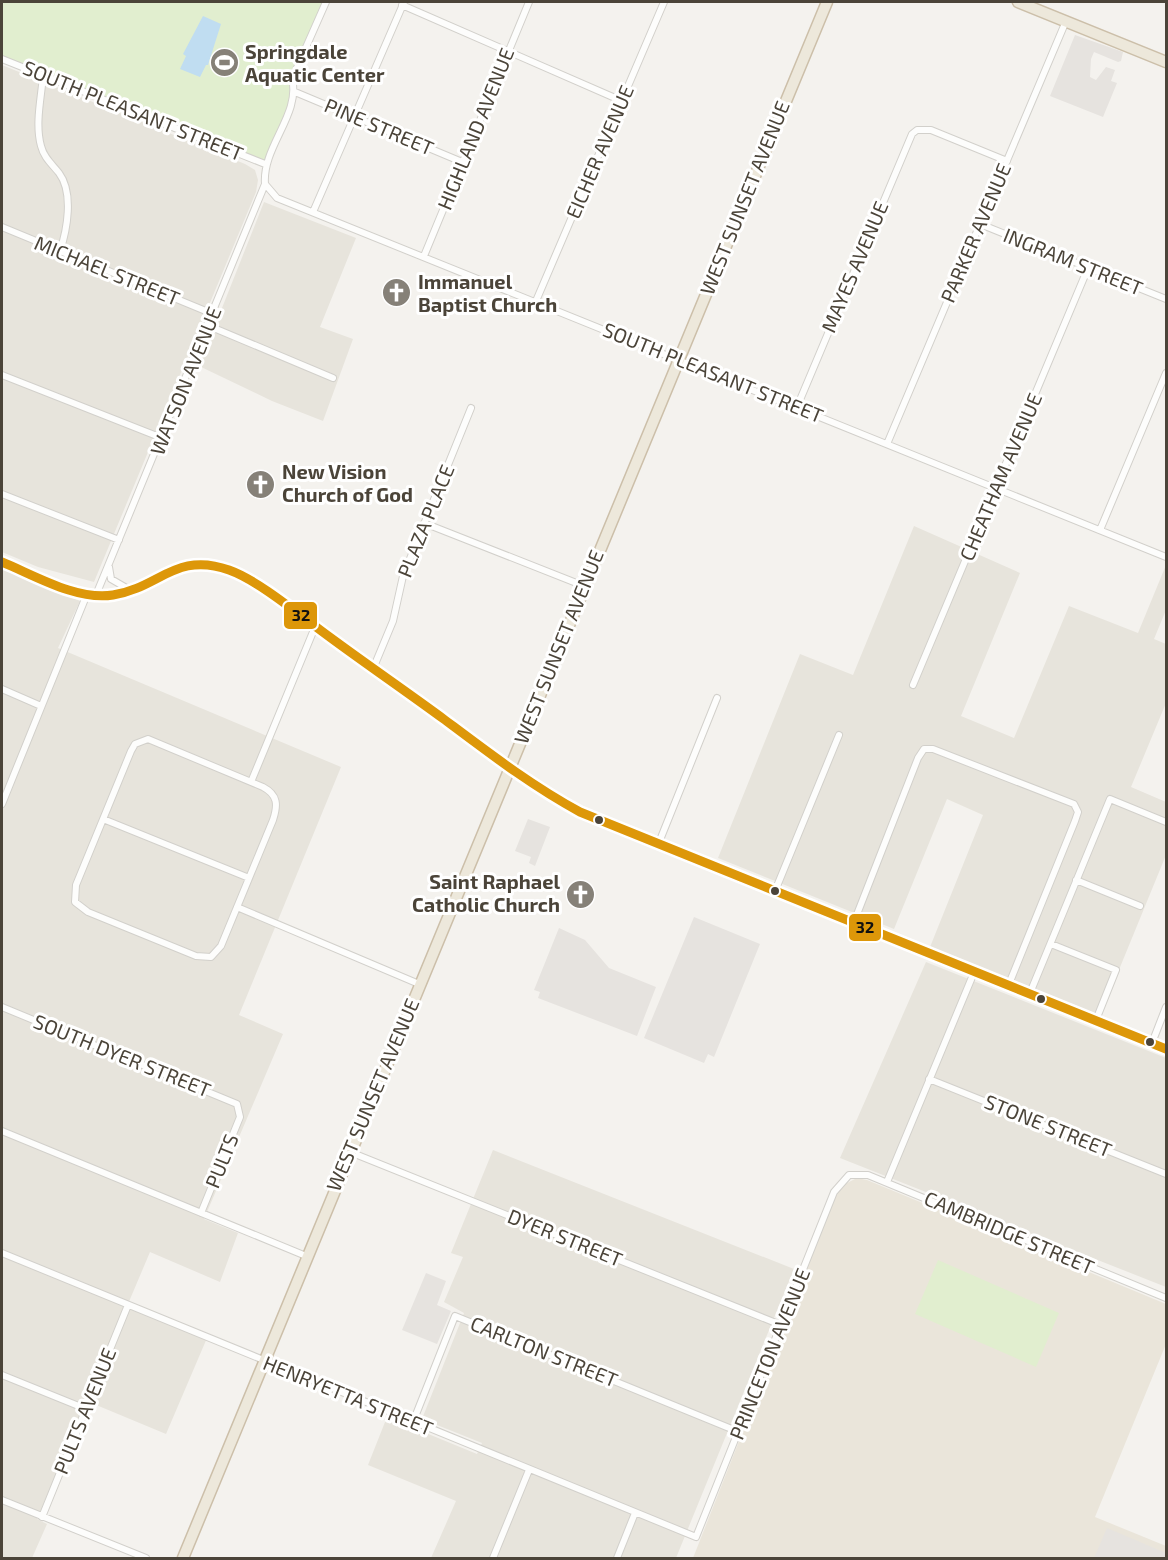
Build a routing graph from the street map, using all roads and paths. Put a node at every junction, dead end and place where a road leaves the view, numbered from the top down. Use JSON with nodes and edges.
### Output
{"nodes":[{"id":1,"x":326,"y":2,"type":"edge"},
{"id":2,"x":529,"y":2,"type":"edge"},
{"id":3,"x":664,"y":2,"type":"edge"},
{"id":4,"x":827,"y":2,"type":"edge"},
{"id":5,"x":1018,"y":2,"type":"edge"},
{"id":6,"x":403,"y":3,"type":"edge"},
{"id":7,"x":1066,"y":21,"type":"junction"},
{"id":8,"x":508,"y":51,"type":"junction"},
{"id":9,"x":2,"y":59,"type":"edge"},
{"id":10,"x":1167,"y":62,"type":"edge"},
{"id":11,"x":43,"y":76,"type":"junction"},
{"id":12,"x":296,"y":92,"type":"junction"},
{"id":13,"x":622,"y":100,"type":"junction"},
{"id":14,"x":355,"y":117,"type":"junction"},
{"id":15,"x":1007,"y":161,"type":"junction"},
{"id":16,"x":462,"y":162,"type":"junction"},
{"id":17,"x":266,"y":164,"type":"junction"},
{"id":18,"x":265,"y":184,"type":"junction"},
{"id":19,"x":313,"y":212,"type":"junction"},
{"id":20,"x":980,"y":224,"type":"junction"},
{"id":21,"x":2,"y":227,"type":"edge"},
{"id":22,"x":60,"y":251,"type":"junction"},
{"id":23,"x":424,"y":256,"type":"junction"},
{"id":24,"x":1088,"y":268,"type":"junction"},
{"id":25,"x":1167,"y":299,"type":"edge"},
{"id":26,"x":536,"y":301,"type":"junction"},
{"id":27,"x":213,"y":314,"type":"junction"},
{"id":28,"x":209,"y":326,"type":"junction"},
{"id":29,"x":679,"y":359,"type":"junction"},
{"id":30,"x":1167,"y":373,"type":"edge"},
{"id":31,"x":2,"y":375,"type":"edge"},
{"id":32,"x":333,"y":378,"type":"dead end"},
{"id":33,"x":796,"y":407,"type":"junction"},
{"id":34,"x":471,"y":408,"type":"dead end"},
{"id":35,"x":162,"y":438,"type":"junction"},
{"id":36,"x":887,"y":444,"type":"junction"},
{"id":37,"x":996,"y":488,"type":"junction"},
{"id":38,"x":2,"y":494,"type":"edge"},
{"id":39,"x":424,"y":523,"type":"junction"},
{"id":40,"x":1100,"y":530,"type":"junction"},
{"id":41,"x":118,"y":540,"type":"junction"},
{"id":42,"x":1167,"y":557,"type":"edge"},
{"id":43,"x":2,"y":562,"type":"edge"},
{"id":44,"x":109,"y":564,"type":"junction"},
{"id":45,"x":584,"y":586,"type":"junction"},
{"id":46,"x":130,"y":590,"type":"junction"},
{"id":47,"x":91,"y":594,"type":"junction"},
{"id":48,"x":315,"y":627,"type":"junction"},
{"id":49,"x":373,"y":669,"type":"junction"},
{"id":50,"x":913,"y":685,"type":"dead end"},
{"id":51,"x":2,"y":689,"type":"edge"},
{"id":52,"x":717,"y":698,"type":"dead end"},
{"id":53,"x":41,"y":706,"type":"junction"},
{"id":54,"x":839,"y":735,"type":"dead end"},
{"id":55,"x":509,"y":768,"type":"junction"},
{"id":56,"x":251,"y":782,"type":"junction"},
{"id":57,"x":2,"y":804,"type":"edge"},
{"id":58,"x":103,"y":819,"type":"junction"},
{"id":59,"x":1167,"y":822,"type":"edge"},
{"id":60,"x":658,"y":845,"type":"junction"},
{"id":61,"x":249,"y":878,"type":"junction"},
{"id":62,"x":1076,"y":880,"type":"junction"},
{"id":63,"x":775,"y":891,"type":"junction"},
{"id":64,"x":1140,"y":906,"type":"dead end"},
{"id":65,"x":237,"y":907,"type":"junction"},
{"id":66,"x":854,"y":922,"type":"junction"},
{"id":67,"x":1051,"y":944,"type":"junction"},
{"id":68,"x":975,"y":970,"type":"junction"},
{"id":69,"x":419,"y":984,"type":"junction"},
{"id":70,"x":1009,"y":984,"type":"junction"},
{"id":71,"x":1030,"y":993,"type":"junction"},
{"id":72,"x":2,"y":1007,"type":"edge"},
{"id":73,"x":1167,"y":1007,"type":"edge"},
{"id":74,"x":1095,"y":1020,"type":"junction"},
{"id":75,"x":1152,"y":1043,"type":"junction"},
{"id":76,"x":1167,"y":1049,"type":"edge"},
{"id":77,"x":929,"y":1079,"type":"junction"},
{"id":78,"x":240,"y":1107,"type":"joint"},
{"id":79,"x":2,"y":1131,"type":"edge"},
{"id":80,"x":350,"y":1151,"type":"junction"},
{"id":81,"x":1167,"y":1173,"type":"edge"},
{"id":82,"x":849,"y":1175,"type":"joint"},
{"id":83,"x":887,"y":1182,"type":"junction"},
{"id":84,"x":201,"y":1213,"type":"junction"},
{"id":85,"x":2,"y":1253,"type":"edge"},
{"id":86,"x":306,"y":1256,"type":"junction"},
{"id":87,"x":1167,"y":1298,"type":"edge"},
{"id":88,"x":128,"y":1305,"type":"junction"},
{"id":89,"x":781,"y":1325,"type":"junction"},
{"id":90,"x":263,"y":1361,"type":"junction"},
{"id":91,"x":2,"y":1374,"type":"edge"},
{"id":92,"x":86,"y":1409,"type":"junction"},
{"id":93,"x":413,"y":1422,"type":"junction"},
{"id":94,"x":739,"y":1432,"type":"junction"},
{"id":95,"x":529,"y":1470,"type":"junction"},
{"id":96,"x":2,"y":1500,"type":"edge"},
{"id":97,"x":635,"y":1513,"type":"junction"},
{"id":98,"x":42,"y":1517,"type":"junction"},
{"id":99,"x":696,"y":1537,"type":"joint"},
{"id":100,"x":146,"y":1558,"type":"edge"},
{"id":101,"x":183,"y":1558,"type":"edge"},
{"id":102,"x":494,"y":1558,"type":"edge"},
{"id":103,"x":616,"y":1558,"type":"edge"}],
"edges":[{"from":1,"to":12,"type":"street","name":"WATSON AVENUE"},
{"from":2,"to":8,"type":"street","name":"HIGHLAND AVENUE"},
{"from":3,"to":13,"type":"street","name":"EICHER AVENUE"},
{"from":4,"to":29,"type":"highway","name":"WEST SUNSET AVENUE"},
{"from":5,"to":7,"type":"highway"},
{"from":6,"to":8,"type":"street"},
{"from":6,"to":14,"type":"street"},
{"from":7,"to":10,"type":"highway"},
{"from":7,"to":15,"type":"street","name":"PARKER AVENUE"},
{"from":8,"to":13,"type":"street"},
{"from":8,"to":16,"type":"street","name":"HIGHLAND AVENUE"},
{"from":9,"to":11,"type":"street","name":"SOUTH PLEASANT STREET"},
{"from":11,"to":17,"type":"street","name":"SOUTH PLEASANT STREET"},
{"from":11,"to":22,"type":"street"},
{"from":12,"to":14,"type":"street","name":"PINE STREET"},
{"from":12,"to":17,"type":"street","name":"WATSON AVENUE"},
{"from":13,"to":26,"type":"street","name":"EICHER AVENUE"},
{"from":14,"to":16,"type":"street","name":"PINE STREET"},
{"from":14,"to":19,"type":"street"},
{"from":15,"to":20,"type":"street","name":"PARKER AVENUE"},
{"from":15,"to":33,"type":"street","name":"MAYES AVENUE"},
{"from":16,"to":23,"type":"street","name":"HIGHLAND AVENUE"},
{"from":17,"to":18,"type":"street","name":"WATSON AVENUE"},
{"from":18,"to":19,"type":"street","name":"SOUTH PLEASANT STREET"},
{"from":18,"to":27,"type":"street","name":"WATSON AVENUE"},
{"from":19,"to":23,"type":"street","name":"SOUTH PLEASANT STREET"},
{"from":20,"to":24,"type":"street","name":"INGRAM STREET"},
{"from":20,"to":36,"type":"street","name":"PARKER AVENUE"},
{"from":21,"to":22,"type":"street","name":"MICHAEL STREET"},
{"from":22,"to":27,"type":"street","name":"MICHAEL STREET"},
{"from":23,"to":26,"type":"street","name":"SOUTH PLEASANT STREET"},
{"from":24,"to":25,"type":"street","name":"INGRAM STREET"},
{"from":24,"to":37,"type":"street","name":"CHEATHAM AVENUE"},
{"from":26,"to":29,"type":"street","name":"SOUTH PLEASANT STREET"},
{"from":27,"to":28,"type":"street","name":"WATSON AVENUE"},
{"from":28,"to":32,"type":"street"},
{"from":28,"to":35,"type":"street","name":"WATSON AVENUE"},
{"from":29,"to":33,"type":"street","name":"SOUTH PLEASANT STREET"},
{"from":29,"to":45,"type":"highway","name":"WEST SUNSET AVENUE"},
{"from":30,"to":40,"type":"street"},
{"from":31,"to":35,"type":"street"},
{"from":33,"to":36,"type":"street","name":"SOUTH PLEASANT STREET"},
{"from":34,"to":39,"type":"street","name":"PLAZA PLACE"},
{"from":35,"to":41,"type":"street","name":"WATSON AVENUE"},
{"from":36,"to":37,"type":"street","name":"SOUTH PLEASANT STREET"},
{"from":37,"to":40,"type":"street","name":"SOUTH PLEASANT STREET"},
{"from":37,"to":50,"type":"street","name":"CHEATHAM AVENUE"},
{"from":38,"to":41,"type":"street"},
{"from":39,"to":45,"type":"street"},
{"from":39,"to":49,"type":"street","name":"PLAZA PLACE"},
{"from":40,"to":42,"type":"street","name":"SOUTH PLEASANT STREET"},
{"from":41,"to":44,"type":"street","name":"WATSON AVENUE"},
{"from":43,"to":47,"type":"street"},
{"from":44,"to":46,"type":"street"},
{"from":44,"to":47,"type":"street","name":"WATSON AVENUE"},
{"from":45,"to":55,"type":"highway","name":"WEST SUNSET AVENUE"},
{"from":46,"to":47,"type":"street"},
{"from":46,"to":48,"type":"street"},
{"from":47,"to":53,"type":"street","name":"WATSON AVENUE"},
{"from":48,"to":49,"type":"street"},
{"from":48,"to":56,"type":"street"},
{"from":49,"to":55,"type":"street"},
{"from":51,"to":53,"type":"street"},
{"from":52,"to":60,"type":"street"},
{"from":53,"to":57,"type":"street","name":"WATSON AVENUE"},
{"from":54,"to":63,"type":"street"},
{"from":55,"to":60,"type":"street"},
{"from":55,"to":69,"type":"highway","name":"WEST SUNSET AVENUE"},
{"from":56,"to":58,"type":"street"},
{"from":56,"to":61,"type":"street"},
{"from":58,"to":61,"type":"street"},
{"from":58,"to":65,"type":"street"},
{"from":59,"to":62,"type":"street"},
{"from":60,"to":63,"type":"street"},
{"from":61,"to":65,"type":"street"},
{"from":62,"to":64,"type":"street"},
{"from":62,"to":67,"type":"street"},
{"from":63,"to":66,"type":"street"},
{"from":65,"to":69,"type":"street"},
{"from":66,"to":68,"type":"street"},
{"from":66,"to":70,"type":"street"},
{"from":67,"to":71,"type":"street"},
{"from":67,"to":74,"type":"street"},
{"from":68,"to":70,"type":"street"},
{"from":68,"to":77,"type":"street"},
{"from":69,"to":80,"type":"highway","name":"WEST SUNSET AVENUE"},
{"from":70,"to":71,"type":"street"},
{"from":71,"to":74,"type":"street"},
{"from":72,"to":78,"type":"street","name":"SOUTH DYER STREET"},
{"from":73,"to":75,"type":"street"},
{"from":74,"to":75,"type":"street"},
{"from":75,"to":76,"type":"street"},
{"from":77,"to":81,"type":"street","name":"STONE STREET"},
{"from":77,"to":83,"type":"street"},
{"from":78,"to":84,"type":"street","name":"PULTS"},
{"from":79,"to":84,"type":"street"},
{"from":80,"to":86,"type":"highway","name":"WEST SUNSET AVENUE"},
{"from":80,"to":89,"type":"street","name":"DYER STREET"},
{"from":82,"to":83,"type":"street","name":"CAMBRIDGE STREET"},
{"from":82,"to":89,"type":"street","name":"PRINCETON AVENUE"},
{"from":83,"to":87,"type":"street","name":"CAMBRIDGE STREET"},
{"from":84,"to":86,"type":"street"},
{"from":85,"to":88,"type":"street","name":"HENRYETTA STREET"},
{"from":86,"to":90,"type":"highway","name":"WEST SUNSET AVENUE"},
{"from":88,"to":90,"type":"street","name":"HENRYETTA STREET"},
{"from":88,"to":92,"type":"street","name":"PULTS AVENUE"},
{"from":89,"to":94,"type":"street","name":"PRINCETON AVENUE"},
{"from":90,"to":93,"type":"street","name":"HENRYETTA STREET"},
{"from":90,"to":101,"type":"highway","name":"WEST SUNSET AVENUE"},
{"from":91,"to":92,"type":"street"},
{"from":92,"to":98,"type":"street","name":"PULTS AVENUE"},
{"from":93,"to":94,"type":"street","name":"CARLTON STREET"},
{"from":93,"to":95,"type":"street","name":"HENRYETTA STREET"},
{"from":94,"to":99,"type":"street","name":"PRINCETON AVENUE"},
{"from":95,"to":97,"type":"street","name":"HENRYETTA STREET"},
{"from":95,"to":102,"type":"street"},
{"from":96,"to":98,"type":"street"},
{"from":97,"to":99,"type":"street","name":"HENRYETTA STREET"},
{"from":97,"to":103,"type":"street"},
{"from":98,"to":100,"type":"street"}]}
